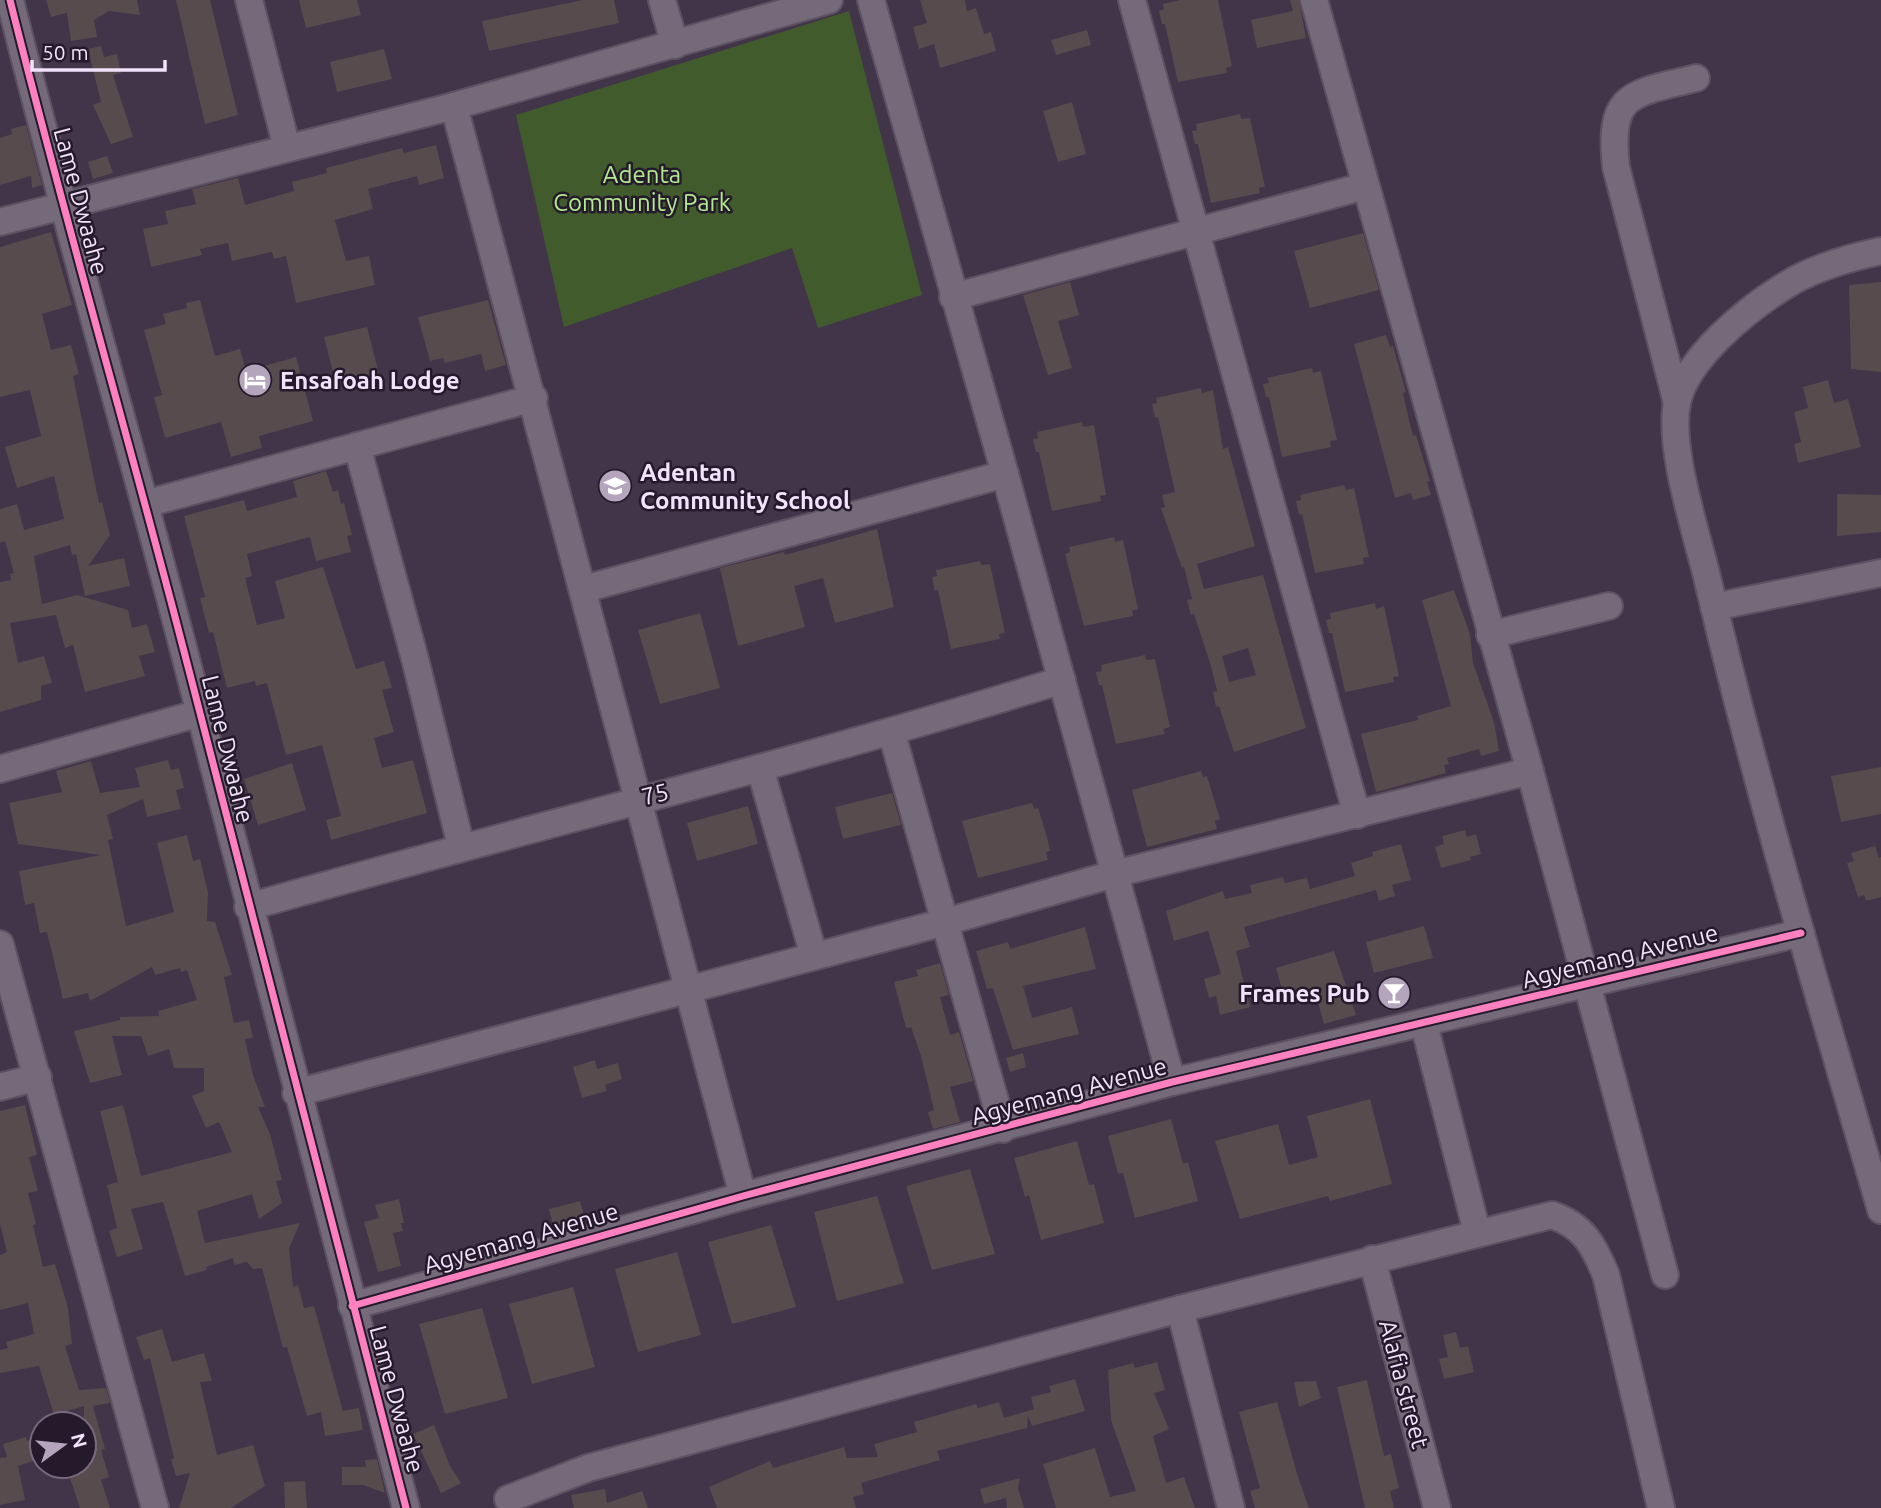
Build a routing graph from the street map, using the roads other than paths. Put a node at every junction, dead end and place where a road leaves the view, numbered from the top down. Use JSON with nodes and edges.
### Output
{"nodes":[{"id":1,"x":10,"y":0,"type":"edge"},
{"id":2,"x":249,"y":0,"type":"edge"},
{"id":3,"x":662,"y":0,"type":"edge"},
{"id":4,"x":829,"y":0,"type":"edge"},
{"id":5,"x":871,"y":0,"type":"edge"},
{"id":6,"x":1132,"y":0,"type":"edge"},
{"id":7,"x":1314,"y":0,"type":"edge"},
{"id":8,"x":675,"y":45,"type":"junction"},
{"id":9,"x":1696,"y":78,"type":"dead end"},
{"id":10,"x":454,"y":106,"type":"junction"},
{"id":11,"x":287,"y":148,"type":"junction"},
{"id":12,"x":1365,"y":186,"type":"junction"},
{"id":13,"x":62,"y":208,"type":"junction"},
{"id":14,"x":0,"y":222,"type":"edge"},
{"id":15,"x":1194,"y":232,"type":"junction"},
{"id":16,"x":1881,"y":251,"type":"edge"},
{"id":17,"x":953,"y":297,"type":"junction"},
{"id":18,"x":534,"y":398,"type":"junction"},
{"id":19,"x":1677,"y":403,"type":"junction"},
{"id":20,"x":357,"y":446,"type":"junction"},
{"id":21,"x":1005,"y":474,"type":"junction"},
{"id":22,"x":145,"y":504,"type":"junction"},
{"id":23,"x":1881,"y":573,"type":"edge"},
{"id":24,"x":584,"y":589,"type":"junction"},
{"id":25,"x":1609,"y":606,"type":"dead end"},
{"id":26,"x":1714,"y":607,"type":"junction"},
{"id":27,"x":1490,"y":635,"type":"junction"},
{"id":28,"x":1062,"y":680,"type":"junction"},
{"id":29,"x":200,"y":713,"type":"junction"},
{"id":30,"x":892,"y":734,"type":"junction"},
{"id":31,"x":760,"y":768,"type":"junction"},
{"id":32,"x":0,"y":769,"type":"edge"},
{"id":33,"x":1530,"y":771,"type":"junction"},
{"id":34,"x":639,"y":799,"type":"junction"},
{"id":35,"x":1357,"y":815,"type":"junction"},
{"id":36,"x":461,"y":846,"type":"junction"},
{"id":37,"x":1114,"y":874,"type":"junction"},
{"id":38,"x":248,"y":907,"type":"junction"},
{"id":39,"x":945,"y":922,"type":"junction"},
{"id":40,"x":1801,"y":933,"type":"junction"},
{"id":41,"x":0,"y":944,"type":"edge"},
{"id":42,"x":814,"y":956,"type":"junction"},
{"id":43,"x":1588,"y":982,"type":"junction"},
{"id":44,"x":689,"y":989,"type":"junction"},
{"id":45,"x":1424,"y":1024,"type":"junction"},
{"id":46,"x":38,"y":1077,"type":"junction"},
{"id":47,"x":1172,"y":1082,"type":"junction"},
{"id":48,"x":0,"y":1087,"type":"edge"},
{"id":49,"x":296,"y":1093,"type":"junction"},
{"id":50,"x":1003,"y":1129,"type":"junction"},
{"id":51,"x":743,"y":1196,"type":"junction"},
{"id":52,"x":1881,"y":1210,"type":"edge"},
{"id":53,"x":1477,"y":1232,"type":"junction"},
{"id":54,"x":1372,"y":1259,"type":"junction"},
{"id":55,"x":1665,"y":1275,"type":"dead end"},
{"id":56,"x":352,"y":1306,"type":"junction"},
{"id":57,"x":1180,"y":1309,"type":"junction"},
{"id":58,"x":508,"y":1499,"type":"dead end"},
{"id":59,"x":155,"y":1508,"type":"edge"},
{"id":60,"x":406,"y":1508,"type":"edge"},
{"id":61,"x":1231,"y":1508,"type":"edge"},
{"id":62,"x":1437,"y":1508,"type":"edge"},
{"id":63,"x":1661,"y":1508,"type":"edge"}],
"edges":[{"from":1,"to":13,"type":"street","name":"Lame Dwaahe"},
{"from":2,"to":11,"type":"street"},
{"from":3,"to":8,"type":"street"},
{"from":4,"to":8,"type":"street"},
{"from":5,"to":17,"type":"street"},
{"from":6,"to":15,"type":"street"},
{"from":7,"to":12,"type":"street"},
{"from":8,"to":10,"type":"street"},
{"from":9,"to":19,"type":"street"},
{"from":10,"to":11,"type":"street"},
{"from":10,"to":18,"type":"street"},
{"from":11,"to":13,"type":"street"},
{"from":12,"to":15,"type":"street"},
{"from":12,"to":27,"type":"street"},
{"from":13,"to":14,"type":"street"},
{"from":13,"to":22,"type":"street","name":"Lame Dwaahe"},
{"from":15,"to":17,"type":"street"},
{"from":15,"to":35,"type":"street"},
{"from":16,"to":19,"type":"street"},
{"from":17,"to":21,"type":"street"},
{"from":18,"to":20,"type":"street"},
{"from":18,"to":24,"type":"street"},
{"from":19,"to":26,"type":"street"},
{"from":20,"to":22,"type":"street"},
{"from":20,"to":36,"type":"street"},
{"from":21,"to":24,"type":"street"},
{"from":21,"to":28,"type":"street"},
{"from":22,"to":29,"type":"street","name":"Lame Dwaahe"},
{"from":23,"to":26,"type":"street"},
{"from":24,"to":34,"type":"street"},
{"from":25,"to":27,"type":"street"},
{"from":26,"to":40,"type":"street"},
{"from":27,"to":33,"type":"street"},
{"from":28,"to":30,"type":"street","name":"75"},
{"from":28,"to":37,"type":"street"},
{"from":29,"to":32,"type":"street"},
{"from":29,"to":38,"type":"street","name":"Lame Dwaahe"},
{"from":30,"to":31,"type":"street","name":"75"},
{"from":30,"to":39,"type":"street"},
{"from":31,"to":34,"type":"street","name":"75"},
{"from":31,"to":42,"type":"street"},
{"from":33,"to":35,"type":"street"},
{"from":33,"to":43,"type":"street"},
{"from":34,"to":36,"type":"street","name":"75"},
{"from":34,"to":44,"type":"street"},
{"from":35,"to":37,"type":"street"},
{"from":36,"to":38,"type":"street","name":"75"},
{"from":37,"to":39,"type":"street"},
{"from":37,"to":47,"type":"street"},
{"from":38,"to":49,"type":"street","name":"Lame Dwaahe"},
{"from":39,"to":42,"type":"street"},
{"from":39,"to":50,"type":"street"},
{"from":40,"to":43,"type":"street","name":"Agyemang Avenue"},
{"from":40,"to":52,"type":"street"},
{"from":41,"to":46,"type":"street"},
{"from":42,"to":44,"type":"street"},
{"from":43,"to":45,"type":"street","name":"Agyemang Avenue"},
{"from":43,"to":55,"type":"street"},
{"from":44,"to":49,"type":"street"},
{"from":44,"to":51,"type":"street"},
{"from":45,"to":47,"type":"street","name":"Agyemang Avenue"},
{"from":45,"to":53,"type":"street"},
{"from":46,"to":48,"type":"street"},
{"from":46,"to":59,"type":"street"},
{"from":47,"to":50,"type":"street","name":"Agyemang Avenue"},
{"from":49,"to":56,"type":"street","name":"Lame Dwaahe"},
{"from":50,"to":51,"type":"street","name":"Agyemang Avenue"},
{"from":51,"to":56,"type":"street","name":"Agyemang Avenue"},
{"from":53,"to":54,"type":"street"},
{"from":53,"to":63,"type":"street"},
{"from":54,"to":57,"type":"street"},
{"from":54,"to":62,"type":"street","name":"Alafia street"},
{"from":56,"to":60,"type":"street","name":"Lame Dwaahe"},
{"from":57,"to":58,"type":"street"},
{"from":57,"to":61,"type":"street"}]}
